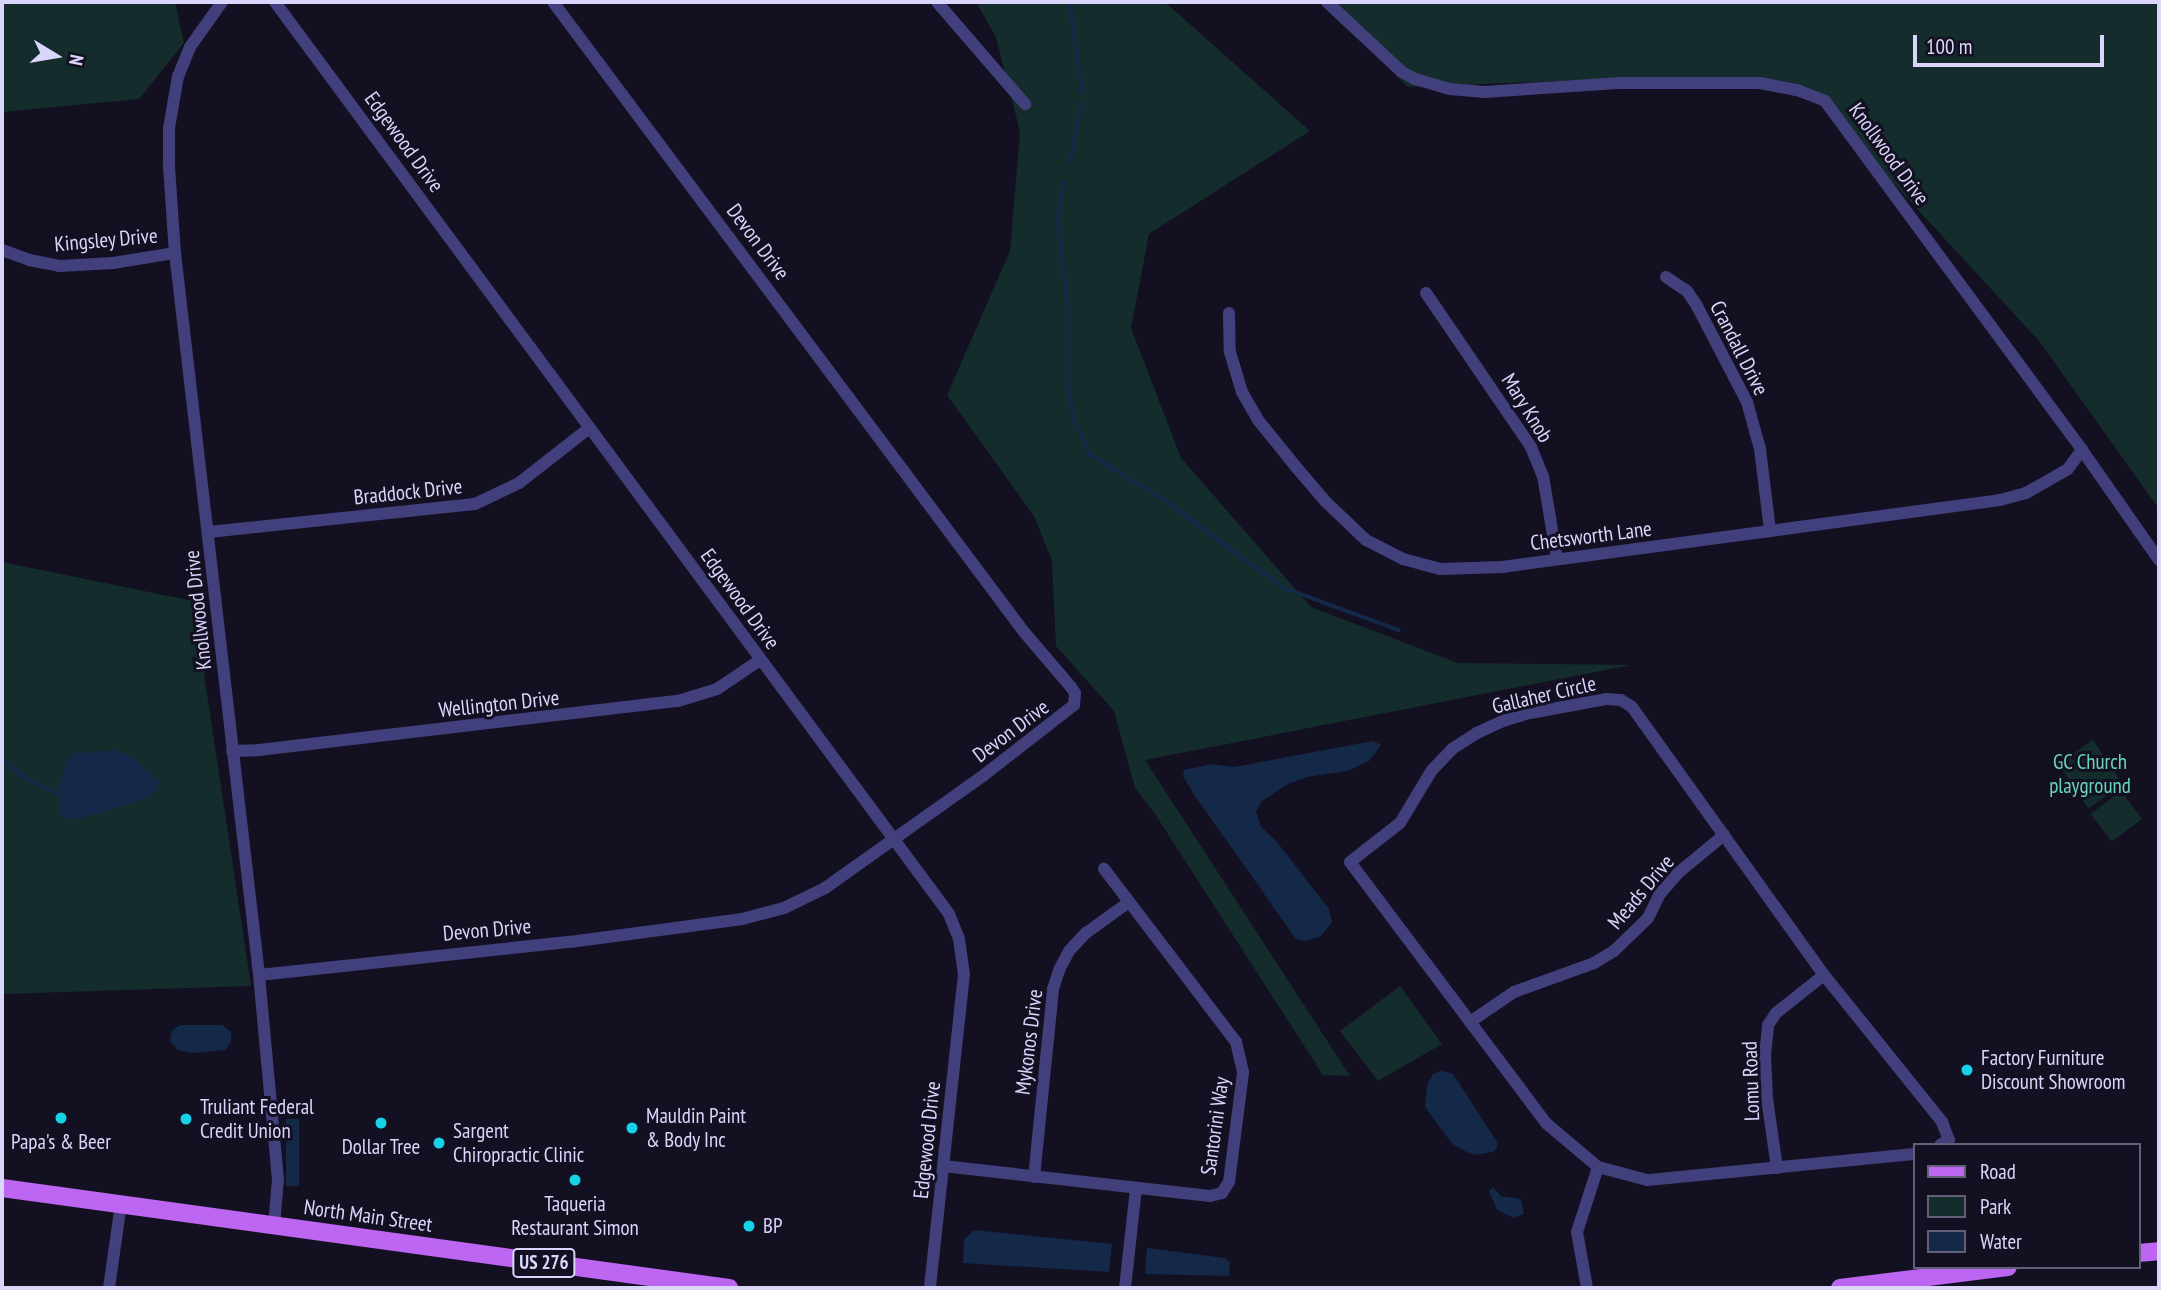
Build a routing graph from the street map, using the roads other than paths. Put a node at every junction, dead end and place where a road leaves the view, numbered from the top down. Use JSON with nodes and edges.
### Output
{"nodes":[{"id":1,"x":222,"y":2,"type":"edge"},
{"id":2,"x":275,"y":2,"type":"edge"},
{"id":3,"x":553,"y":2,"type":"edge"},
{"id":4,"x":937,"y":2,"type":"edge"},
{"id":5,"x":1327,"y":2,"type":"edge"},
{"id":6,"x":1025,"y":104,"type":"dead end"},
{"id":7,"x":2,"y":250,"type":"edge"},
{"id":8,"x":174,"y":253,"type":"junction"},
{"id":9,"x":1666,"y":277,"type":"dead end"},
{"id":10,"x":1426,"y":293,"type":"dead end"},
{"id":11,"x":1229,"y":313,"type":"dead end"},
{"id":12,"x":588,"y":429,"type":"junction"},
{"id":13,"x":2082,"y":450,"type":"junction"},
{"id":14,"x":1770,"y":531,"type":"junction"},
{"id":15,"x":209,"y":532,"type":"junction"},
{"id":16,"x":1557,"y":559,"type":"junction"},
{"id":17,"x":2159,"y":560,"type":"edge"},
{"id":18,"x":760,"y":660,"type":"junction"},
{"id":19,"x":232,"y":751,"type":"junction"},
{"id":20,"x":1724,"y":835,"type":"junction"},
{"id":21,"x":895,"y":838,"type":"junction"},
{"id":22,"x":1104,"y":869,"type":"dead end"},
{"id":23,"x":1129,"y":902,"type":"junction"},
{"id":24,"x":259,"y":975,"type":"junction"},
{"id":25,"x":1824,"y":975,"type":"junction"},
{"id":26,"x":1470,"y":1022,"type":"junction"},
{"id":27,"x":1948,"y":1143,"type":"edge"},
{"id":28,"x":1912,"y":1154,"type":"edge"},
{"id":29,"x":943,"y":1167,"type":"junction"},
{"id":30,"x":1598,"y":1167,"type":"junction"},
{"id":31,"x":1777,"y":1168,"type":"junction"},
{"id":32,"x":1034,"y":1177,"type":"junction"},
{"id":33,"x":2,"y":1188,"type":"edge"},
{"id":34,"x":1136,"y":1188,"type":"junction"},
{"id":35,"x":121,"y":1204,"type":"junction"},
{"id":36,"x":274,"y":1226,"type":"junction"},
{"id":37,"x":2159,"y":1251,"type":"edge"},
{"id":38,"x":2140,"y":1253,"type":"edge"},
{"id":39,"x":1992,"y":1269,"type":"edge"},
{"id":40,"x":109,"y":1288,"type":"edge"},
{"id":41,"x":729,"y":1288,"type":"edge"},
{"id":42,"x":930,"y":1288,"type":"edge"},
{"id":43,"x":1125,"y":1288,"type":"edge"},
{"id":44,"x":1587,"y":1288,"type":"edge"},
{"id":45,"x":1840,"y":1288,"type":"edge"}],
"edges":[{"from":1,"to":8,"type":"street","name":"Knollwood Drive"},
{"from":2,"to":12,"type":"street","name":"Edgewood Drive"},
{"from":3,"to":21,"type":"street","name":"Devon Drive"},
{"from":4,"to":6,"type":"street"},
{"from":5,"to":13,"type":"street","name":"Knollwood Drive"},
{"from":7,"to":8,"type":"street","name":"Kingsley Drive"},
{"from":8,"to":15,"type":"street","name":"Knollwood Drive"},
{"from":9,"to":14,"type":"street","name":"Crandall Drive"},
{"from":10,"to":16,"type":"street","name":"Mary Knob"},
{"from":11,"to":16,"type":"street","name":"Chetsworth Lane"},
{"from":12,"to":15,"type":"street","name":"Braddock Drive"},
{"from":12,"to":18,"type":"street","name":"Edgewood Drive"},
{"from":13,"to":14,"type":"street","name":"Chetsworth Lane"},
{"from":13,"to":17,"type":"street","name":"Knollwood Drive"},
{"from":14,"to":16,"type":"street","name":"Chetsworth Lane"},
{"from":15,"to":19,"type":"street","name":"Knollwood Drive"},
{"from":18,"to":19,"type":"street","name":"Wellington Drive"},
{"from":18,"to":21,"type":"street","name":"Edgewood Drive"},
{"from":19,"to":24,"type":"street","name":"Knollwood Drive"},
{"from":20,"to":25,"type":"street","name":"Gallaher Circle"},
{"from":20,"to":26,"type":"street","name":"Meads Drive"},
{"from":20,"to":26,"type":"street","name":"Gallaher Circle"},
{"from":21,"to":24,"type":"street","name":"Devon Drive"},
{"from":21,"to":29,"type":"street","name":"Edgewood Drive"},
{"from":22,"to":23,"type":"street","name":"Santorini Way"},
{"from":23,"to":32,"type":"street","name":"Mykonos Drive"},
{"from":23,"to":34,"type":"street","name":"Santorini Way"},
{"from":24,"to":36,"type":"street","name":"Knollwood Drive"},
{"from":25,"to":27,"type":"street","name":"Gallaher Circle"},
{"from":25,"to":31,"type":"street","name":"Lomu Road"},
{"from":26,"to":30,"type":"street","name":"Gallaher Circle"},
{"from":28,"to":31,"type":"street","name":"Gallaher Circle"},
{"from":29,"to":32,"type":"street","name":"Santorini Way"},
{"from":29,"to":42,"type":"street","name":"Edgewood Drive"},
{"from":30,"to":31,"type":"street","name":"Gallaher Circle"},
{"from":30,"to":44,"type":"street"},
{"from":32,"to":34,"type":"street","name":"Santorini Way"},
{"from":33,"to":35,"type":"main road","name":"North Main Street","number":"US 276"},
{"from":34,"to":43,"type":"street"},
{"from":35,"to":36,"type":"main road","name":"North Main Street","number":"US 276"},
{"from":35,"to":40,"type":"street"},
{"from":36,"to":41,"type":"main road","name":"North Main Street","number":"US 276"},
{"from":37,"to":38,"type":"main road"},
{"from":39,"to":45,"type":"main road"}]}
